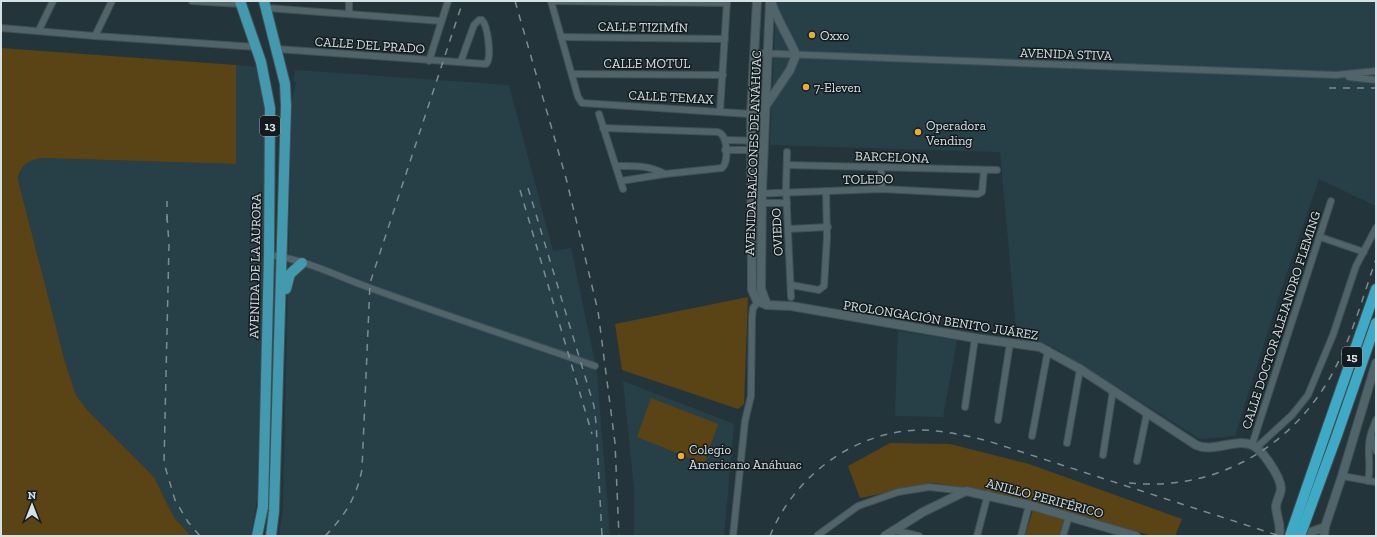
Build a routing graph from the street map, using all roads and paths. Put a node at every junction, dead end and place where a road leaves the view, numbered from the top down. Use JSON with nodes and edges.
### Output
{"nodes":[{"id":1,"x":53,"y":1,"type":"edge"},
{"id":2,"x":112,"y":1,"type":"edge"},
{"id":3,"x":192,"y":1,"type":"edge"},
{"id":4,"x":349,"y":1,"type":"edge"},
{"id":5,"x":448,"y":1,"type":"edge"},
{"id":6,"x":551,"y":1,"type":"edge"},
{"id":7,"x":757,"y":1,"type":"edge"},
{"id":8,"x":771,"y":1,"type":"edge"},
{"id":9,"x":241,"y":2,"type":"edge"},
{"id":10,"x":727,"y":2,"type":"edge"},
{"id":11,"x":266,"y":4,"type":"edge"},
{"id":12,"x":349,"y":14,"type":"junction"},
{"id":13,"x":441,"y":22,"type":"junction"},
{"id":14,"x":1,"y":28,"type":"edge"},
{"id":15,"x":39,"y":30,"type":"junction"},
{"id":16,"x":95,"y":36,"type":"junction"},
{"id":17,"x":560,"y":37,"type":"junction"},
{"id":18,"x":725,"y":39,"type":"junction"},
{"id":19,"x":256,"y":47,"type":"junction"},
{"id":20,"x":277,"y":49,"type":"junction"},
{"id":21,"x":754,"y":53,"type":"junction"},
{"id":22,"x":768,"y":54,"type":"junction"},
{"id":23,"x":796,"y":55,"type":"junction"},
{"id":24,"x":429,"y":61,"type":"junction"},
{"id":25,"x":461,"y":61,"type":"junction"},
{"id":26,"x":1376,"y":71,"type":"edge"},
{"id":27,"x":572,"y":74,"type":"junction"},
{"id":28,"x":723,"y":75,"type":"junction"},
{"id":29,"x":1336,"y":75,"type":"junction"},
{"id":30,"x":1376,"y":80,"type":"edge"},
{"id":31,"x":767,"y":105,"type":"junction"},
{"id":32,"x":720,"y":111,"type":"junction"},
{"id":33,"x":751,"y":112,"type":"junction"},
{"id":34,"x":599,"y":114,"type":"dead end"},
{"id":35,"x":766,"y":115,"type":"junction"},
{"id":36,"x":603,"y":128,"type":"junction"},
{"id":37,"x":725,"y":140,"type":"junction"},
{"id":38,"x":751,"y":141,"type":"junction"},
{"id":39,"x":764,"y":141,"type":"junction"},
{"id":40,"x":725,"y":150,"type":"junction"},
{"id":41,"x":750,"y":150,"type":"junction"},
{"id":42,"x":787,"y":152,"type":"dead end"},
{"id":43,"x":764,"y":153,"type":"junction"},
{"id":44,"x":786,"y":165,"type":"junction"},
{"id":45,"x":616,"y":166,"type":"junction"},
{"id":46,"x":881,"y":168,"type":"junction"},
{"id":47,"x":984,"y":170,"type":"junction"},
{"id":48,"x":997,"y":170,"type":"dead end"},
{"id":49,"x":665,"y":174,"type":"junction"},
{"id":50,"x":621,"y":181,"type":"junction"},
{"id":51,"x":623,"y":189,"type":"dead end"},
{"id":52,"x":882,"y":189,"type":"junction"},
{"id":53,"x":826,"y":191,"type":"junction"},
{"id":54,"x":752,"y":192,"type":"junction"},
{"id":55,"x":762,"y":192,"type":"junction"},
{"id":56,"x":786,"y":194,"type":"junction"},
{"id":57,"x":1331,"y":201,"type":"dead end"},
{"id":58,"x":787,"y":203,"type":"junction"},
{"id":59,"x":752,"y":205,"type":"junction"},
{"id":60,"x":762,"y":205,"type":"junction"},
{"id":61,"x":828,"y":228,"type":"junction"},
{"id":62,"x":1376,"y":228,"type":"edge"},
{"id":63,"x":789,"y":229,"type":"junction"},
{"id":64,"x":1320,"y":237,"type":"junction"},
{"id":65,"x":1364,"y":252,"type":"junction"},
{"id":66,"x":269,"y":255,"type":"junction"},
{"id":67,"x":282,"y":256,"type":"junction"},
{"id":68,"x":302,"y":263,"type":"junction"},
{"id":69,"x":790,"y":285,"type":"junction"},
{"id":70,"x":1376,"y":289,"type":"edge"},
{"id":71,"x":791,"y":297,"type":"dead end"},
{"id":72,"x":763,"y":301,"type":"junction"},
{"id":73,"x":281,"y":311,"type":"junction"},
{"id":74,"x":1376,"y":323,"type":"edge"},
{"id":75,"x":975,"y":338,"type":"junction"},
{"id":76,"x":1010,"y":343,"type":"junction"},
{"id":77,"x":1048,"y":350,"type":"junction"},
{"id":78,"x":1376,"y":363,"type":"edge"},
{"id":79,"x":595,"y":366,"type":"dead end"},
{"id":80,"x":1080,"y":369,"type":"junction"},
{"id":81,"x":1113,"y":390,"type":"junction"},
{"id":82,"x":966,"y":407,"type":"dead end"},
{"id":83,"x":1147,"y":413,"type":"junction"},
{"id":84,"x":998,"y":420,"type":"dead end"},
{"id":85,"x":1376,"y":420,"type":"edge"},
{"id":86,"x":1032,"y":436,"type":"dead end"},
{"id":87,"x":1067,"y":443,"type":"dead end"},
{"id":88,"x":1254,"y":447,"type":"junction"},
{"id":89,"x":1374,"y":447,"type":"edge"},
{"id":90,"x":1103,"y":455,"type":"dead end"},
{"id":91,"x":1137,"y":462,"type":"dead end"},
{"id":92,"x":1342,"y":476,"type":"junction"},
{"id":93,"x":1368,"y":481,"type":"junction"},
{"id":94,"x":1376,"y":482,"type":"edge"},
{"id":95,"x":966,"y":491,"type":"junction"},
{"id":96,"x":988,"y":494,"type":"junction"},
{"id":97,"x":1030,"y":505,"type":"junction"},
{"id":98,"x":1068,"y":516,"type":"junction"},
{"id":99,"x":1325,"y":527,"type":"junction"},
{"id":100,"x":893,"y":530,"type":"junction"},
{"id":101,"x":1280,"y":530,"type":"edge"},
{"id":102,"x":818,"y":535,"type":"edge"},
{"id":103,"x":257,"y":536,"type":"edge"},
{"id":104,"x":270,"y":536,"type":"edge"},
{"id":105,"x":733,"y":536,"type":"edge"},
{"id":106,"x":885,"y":536,"type":"edge"},
{"id":107,"x":919,"y":536,"type":"edge"},
{"id":108,"x":977,"y":536,"type":"edge"},
{"id":109,"x":1020,"y":536,"type":"edge"},
{"id":110,"x":1063,"y":536,"type":"edge"},
{"id":111,"x":1136,"y":536,"type":"edge"},
{"id":112,"x":1290,"y":536,"type":"edge"},
{"id":113,"x":1301,"y":536,"type":"edge"},
{"id":114,"x":1324,"y":536,"type":"edge"}],
"edges":[{"from":1,"to":15,"type":"street"},
{"from":2,"to":16,"type":"street"},
{"from":3,"to":9,"type":"street"},
{"from":4,"to":12,"type":"street"},
{"from":5,"to":13,"type":"street"},
{"from":6,"to":10,"type":"street"},
{"from":6,"to":17,"type":"street"},
{"from":7,"to":21,"type":"street","name":"AVENIDA BALCONES DE ANÁHUAC"},
{"from":8,"to":22,"type":"street","name":"AVENIDA BALCONES DE ANÁHUAC"},
{"from":8,"to":23,"type":"street"},
{"from":9,"to":19,"type":"main road","name":"AVENIDA DE LA AURORA","number":"13"},
{"from":10,"to":18,"type":"street"},
{"from":11,"to":12,"type":"street"},
{"from":11,"to":20,"type":"main road","name":"AVENIDA DE LA AURORA","number":"13"},
{"from":12,"to":13,"type":"street"},
{"from":13,"to":24,"type":"street"},
{"from":14,"to":15,"type":"street"},
{"from":15,"to":16,"type":"street"},
{"from":16,"to":19,"type":"street"},
{"from":17,"to":18,"type":"street","name":"CALLE TIZIMÍN"},
{"from":17,"to":27,"type":"street"},
{"from":18,"to":28,"type":"street"},
{"from":19,"to":66,"type":"main road","name":"AVENIDA DE LA AURORA","number":"13"},
{"from":20,"to":24,"type":"street","name":"CALLE DEL PRADO"},
{"from":20,"to":67,"type":"main road","name":"AVENIDA DE LA AURORA","number":"13"},
{"from":21,"to":22,"type":"street","name":"AVENIDA STIVA"},
{"from":21,"to":33,"type":"street","name":"AVENIDA BALCONES DE ANÁHUAC"},
{"from":22,"to":23,"type":"street","name":"AVENIDA STIVA"},
{"from":22,"to":31,"type":"street","name":"AVENIDA BALCONES DE ANÁHUAC"},
{"from":23,"to":29,"type":"street","name":"AVENIDA STIVA"},
{"from":23,"to":31,"type":"street"},
{"from":24,"to":25,"type":"street","name":"CALLE DEL PRADO"},
{"from":25,"to":25,"type":"street","name":"CALLE DEL PRADO"},
{"from":26,"to":29,"type":"street","name":"AVENIDA STIVA"},
{"from":27,"to":28,"type":"street","name":"CALLE MOTUL"},
{"from":27,"to":32,"type":"street","name":"CALLE TEMAX"},
{"from":28,"to":32,"type":"street"},
{"from":29,"to":30,"type":"street"},
{"from":31,"to":35,"type":"street","name":"AVENIDA BALCONES DE ANÁHUAC"},
{"from":32,"to":33,"type":"street","name":"CALLE TEMAX"},
{"from":33,"to":35,"type":"street","name":"CALLE TEMAX"},
{"from":33,"to":38,"type":"street","name":"AVENIDA BALCONES DE ANÁHUAC"},
{"from":34,"to":36,"type":"street"},
{"from":35,"to":39,"type":"street","name":"AVENIDA BALCONES DE ANÁHUAC"},
{"from":36,"to":37,"type":"street"},
{"from":36,"to":45,"type":"street"},
{"from":37,"to":38,"type":"street"},
{"from":37,"to":40,"type":"street"},
{"from":38,"to":39,"type":"street"},
{"from":38,"to":41,"type":"street","name":"AVENIDA BALCONES DE ANÁHUAC"},
{"from":39,"to":43,"type":"street","name":"AVENIDA BALCONES DE ANÁHUAC"},
{"from":40,"to":41,"type":"street"},
{"from":40,"to":49,"type":"street"},
{"from":41,"to":43,"type":"street"},
{"from":41,"to":54,"type":"street","name":"AVENIDA BALCONES DE ANÁHUAC"},
{"from":42,"to":44,"type":"street","name":"OVIEDO"},
{"from":43,"to":55,"type":"street","name":"AVENIDA BALCONES DE ANÁHUAC"},
{"from":44,"to":46,"type":"street","name":"BARCELONA"},
{"from":44,"to":56,"type":"street","name":"OVIEDO"},
{"from":45,"to":49,"type":"street"},
{"from":45,"to":50,"type":"street"},
{"from":46,"to":47,"type":"street","name":"BARCELONA"},
{"from":46,"to":52,"type":"street"},
{"from":47,"to":48,"type":"street","name":"BARCELONA"},
{"from":47,"to":52,"type":"street","name":"TOLEDO"},
{"from":49,"to":50,"type":"street"},
{"from":50,"to":51,"type":"street"},
{"from":52,"to":53,"type":"street","name":"TOLEDO"},
{"from":53,"to":56,"type":"street","name":"TOLEDO"},
{"from":53,"to":61,"type":"street"},
{"from":54,"to":55,"type":"street"},
{"from":54,"to":59,"type":"street","name":"AVENIDA BALCONES DE ANÁHUAC"},
{"from":55,"to":56,"type":"street","name":"TOLEDO"},
{"from":55,"to":60,"type":"street","name":"AVENIDA BALCONES DE ANÁHUAC"},
{"from":56,"to":58,"type":"street","name":"OVIEDO"},
{"from":57,"to":64,"type":"street","name":"CALLE DOCTOR ALEJANDRO FLEMING"},
{"from":58,"to":60,"type":"street"},
{"from":58,"to":63,"type":"street","name":"OVIEDO"},
{"from":59,"to":60,"type":"street"},
{"from":59,"to":72,"type":"street","name":"AVENIDA BALCONES DE ANÁHUAC"},
{"from":60,"to":72,"type":"street","name":"AVENIDA BALCONES DE ANÁHUAC"},
{"from":61,"to":63,"type":"street"},
{"from":61,"to":69,"type":"street"},
{"from":62,"to":65,"type":"street"},
{"from":63,"to":69,"type":"street","name":"OVIEDO"},
{"from":64,"to":65,"type":"street"},
{"from":64,"to":88,"type":"street","name":"CALLE DOCTOR ALEJANDRO FLEMING"},
{"from":65,"to":88,"type":"street"},
{"from":66,"to":67,"type":"street"},
{"from":66,"to":103,"type":"main road","name":"AVENIDA DE LA AURORA","number":"13"},
{"from":67,"to":68,"type":"street"},
{"from":67,"to":73,"type":"main road","name":"AVENIDA DE LA AURORA","number":"13"},
{"from":68,"to":73,"type":"main road"},
{"from":68,"to":79,"type":"street"},
{"from":69,"to":71,"type":"street","name":"OVIEDO"},
{"from":70,"to":112,"type":"highway","number":"15","bridge":true},
{"from":72,"to":75,"type":"street","name":"PROLONGACIÓN BENITO JUÁREZ"},
{"from":72,"to":105,"type":"street","name":"AVENIDA BALCONES DE ANÁHUAC"},
{"from":73,"to":104,"type":"main road","name":"AVENIDA DE LA AURORA","number":"13"},
{"from":74,"to":113,"type":"highway","number":"15","bridge":true},
{"from":75,"to":76,"type":"street","name":"PROLONGACIÓN BENITO JUÁREZ"},
{"from":75,"to":82,"type":"street"},
{"from":76,"to":77,"type":"street","name":"PROLONGACIÓN BENITO JUÁREZ"},
{"from":76,"to":84,"type":"street"},
{"from":77,"to":80,"type":"street","name":"PROLONGACIÓN BENITO JUÁREZ"},
{"from":77,"to":86,"type":"street"},
{"from":78,"to":92,"type":"street"},
{"from":80,"to":81,"type":"street","name":"PROLONGACIÓN BENITO JUÁREZ"},
{"from":80,"to":87,"type":"street"},
{"from":81,"to":83,"type":"street","name":"PROLONGACIÓN BENITO JUÁREZ"},
{"from":81,"to":90,"type":"street"},
{"from":83,"to":88,"type":"street","name":"PROLONGACIÓN BENITO JUÁREZ"},
{"from":83,"to":91,"type":"street"},
{"from":85,"to":89,"type":"street"},
{"from":88,"to":101,"type":"street"},
{"from":89,"to":93,"type":"street"},
{"from":92,"to":93,"type":"street"},
{"from":92,"to":99,"type":"street"},
{"from":93,"to":94,"type":"street"},
{"from":95,"to":96,"type":"street","name":"ANILLO PERIFÉRICO"},
{"from":95,"to":100,"type":"street","name":"ANILLO PERIFÉRICO"},
{"from":95,"to":102,"type":"street"},
{"from":96,"to":97,"type":"street","name":"ANILLO PERIFÉRICO"},
{"from":96,"to":108,"type":"street"},
{"from":97,"to":98,"type":"street","name":"ANILLO PERIFÉRICO"},
{"from":97,"to":109,"type":"street"},
{"from":98,"to":110,"type":"street"},
{"from":98,"to":111,"type":"street","name":"ANILLO PERIFÉRICO"},
{"from":99,"to":101,"type":"street"},
{"from":99,"to":114,"type":"street"},
{"from":100,"to":106,"type":"street","name":"ANILLO PERIFÉRICO"},
{"from":100,"to":107,"type":"street"},
{"from":101,"to":113,"type":"street"}]}
